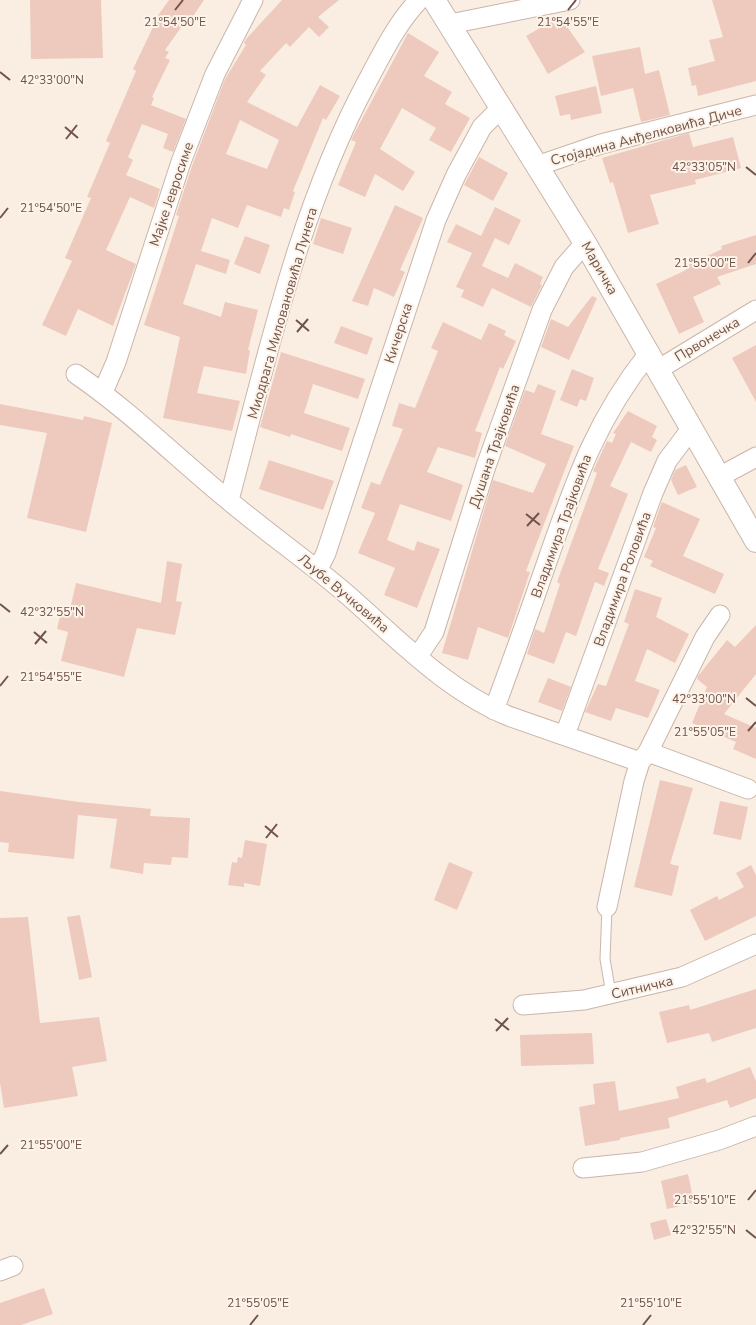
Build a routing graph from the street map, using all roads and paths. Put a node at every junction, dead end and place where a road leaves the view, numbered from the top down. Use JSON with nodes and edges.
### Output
{"nodes":[{"id":1,"x":253,"y":0,"type":"edge"},
{"id":2,"x":419,"y":0,"type":"edge"},
{"id":3,"x":434,"y":0,"type":"edge"},
{"id":4,"x":570,"y":0,"type":"edge"},
{"id":5,"x":450,"y":24,"type":"junction"},
{"id":6,"x":756,"y":105,"type":"edge"},
{"id":7,"x":501,"y":108,"type":"junction"},
{"id":8,"x":537,"y":166,"type":"junction"},
{"id":9,"x":585,"y":243,"type":"junction"},
{"id":10,"x":756,"y":310,"type":"edge"},
{"id":11,"x":654,"y":361,"type":"junction"},
{"id":12,"x":76,"y":374,"type":"dead end"},
{"id":13,"x":103,"y":392,"type":"junction"},
{"id":14,"x":691,"y":429,"type":"junction"},
{"id":15,"x":756,"y":457,"type":"edge"},
{"id":16,"x":719,"y":477,"type":"junction"},
{"id":17,"x":229,"y":500,"type":"junction"},
{"id":18,"x":756,"y":541,"type":"edge"},
{"id":19,"x":318,"y":569,"type":"junction"},
{"id":20,"x":720,"y":615,"type":"dead end"},
{"id":21,"x":418,"y":656,"type":"junction"},
{"id":22,"x":494,"y":710,"type":"junction"},
{"id":23,"x":565,"y":736,"type":"junction"},
{"id":24,"x":644,"y":757,"type":"junction"},
{"id":25,"x":748,"y":789,"type":"dead end"},
{"id":26,"x":607,"y":907,"type":"joint"},
{"id":27,"x":756,"y":944,"type":"edge"},
{"id":28,"x":611,"y":994,"type":"junction"},
{"id":29,"x":522,"y":1005,"type":"dead end"},
{"id":30,"x":756,"y":1126,"type":"edge"},
{"id":31,"x":583,"y":1168,"type":"dead end"}],
"edges":[{"from":1,"to":13,"type":"street","name":"Мајке Јевросиме"},
{"from":2,"to":17,"type":"street","name":"Миодрага Миловановића Лунета"},
{"from":3,"to":5,"type":"street","name":"Маричка"},
{"from":4,"to":5,"type":"street"},
{"from":5,"to":7,"type":"street","name":"Маричка"},
{"from":6,"to":8,"type":"street","name":"Стојадина Анђелковића Диче"},
{"from":7,"to":8,"type":"street","name":"Маричка"},
{"from":7,"to":19,"type":"street","name":"Кичерска"},
{"from":8,"to":9,"type":"street","name":"Маричка"},
{"from":9,"to":11,"type":"street","name":"Маричка"},
{"from":9,"to":21,"type":"street","name":"Душана Трајковића"},
{"from":10,"to":11,"type":"street","name":"Првонечка"},
{"from":11,"to":14,"type":"street","name":"Маричка"},
{"from":11,"to":22,"type":"street","name":"Владимира Трајковића"},
{"from":12,"to":13,"type":"street","name":"Љубе Вучковића"},
{"from":13,"to":17,"type":"street","name":"Љубе Вучковића"},
{"from":14,"to":16,"type":"street","name":"Маричка"},
{"from":14,"to":23,"type":"street","name":"Владимира Роловића"},
{"from":15,"to":16,"type":"street"},
{"from":16,"to":18,"type":"street","name":"Маричка"},
{"from":17,"to":19,"type":"street","name":"Љубе Вучковића"},
{"from":19,"to":21,"type":"street","name":"Љубе Вучковића"},
{"from":20,"to":24,"type":"street"},
{"from":21,"to":22,"type":"street","name":"Љубе Вучковића"},
{"from":22,"to":23,"type":"street","name":"Љубе Вучковића"},
{"from":23,"to":24,"type":"street","name":"Љубе Вучковића"},
{"from":24,"to":25,"type":"street","name":"Љубе Вучковића"},
{"from":24,"to":26,"type":"street"},
{"from":26,"to":28,"type":"lane"},
{"from":27,"to":28,"type":"street","name":"Ситничка"},
{"from":28,"to":29,"type":"street","name":"Ситничка"},
{"from":30,"to":31,"type":"street"}]}
